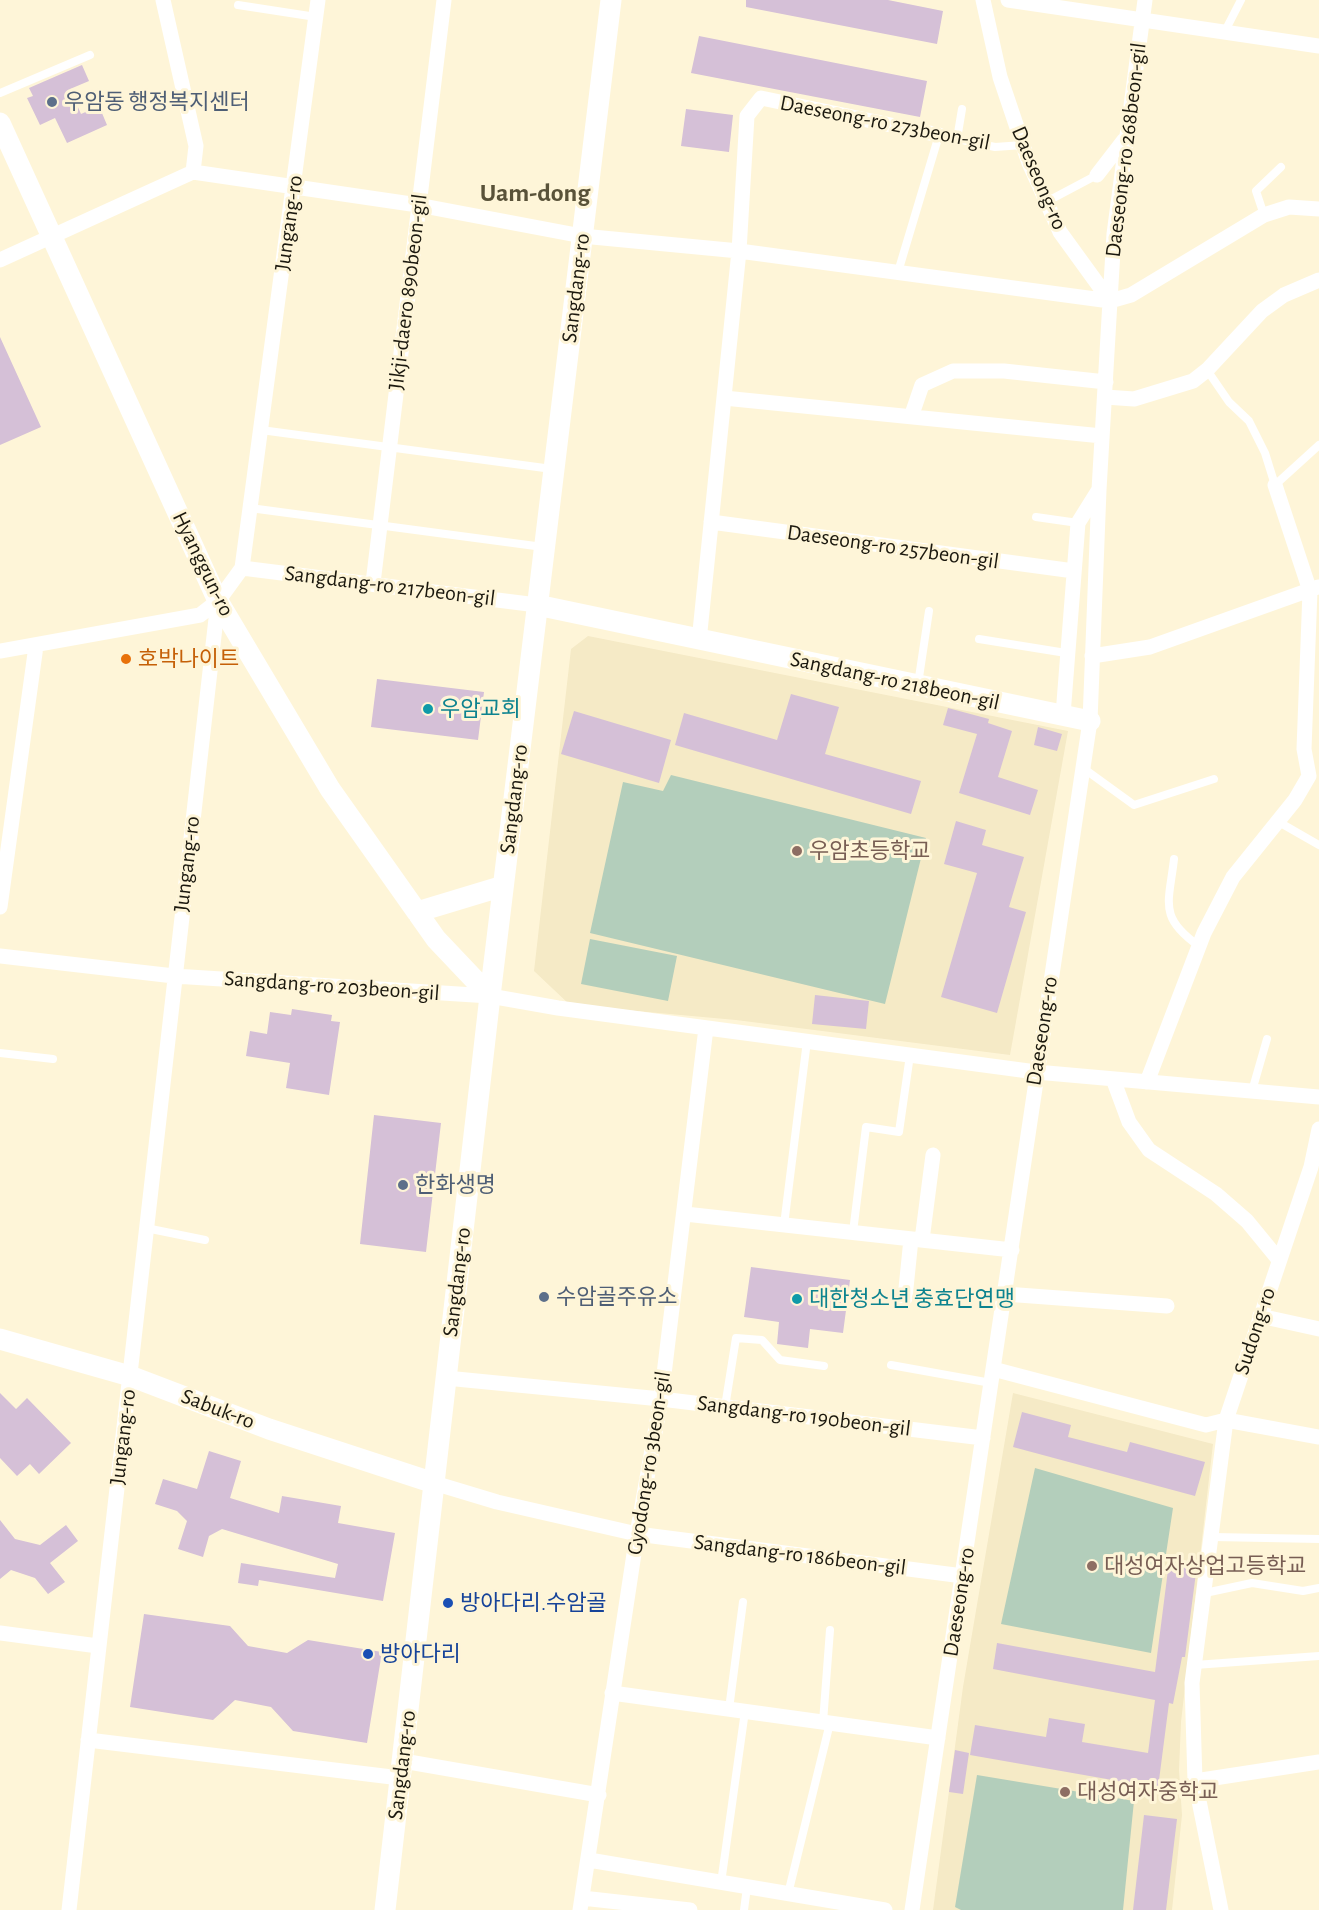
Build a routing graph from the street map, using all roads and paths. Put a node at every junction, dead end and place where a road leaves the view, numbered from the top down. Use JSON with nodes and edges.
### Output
{"nodes":[{"id":1,"x":163,"y":0,"type":"edge"},
{"id":2,"x":318,"y":0,"type":"edge"},
{"id":3,"x":444,"y":0,"type":"edge"},
{"id":4,"x":611,"y":0,"type":"edge"},
{"id":5,"x":983,"y":0,"type":"edge"},
{"id":6,"x":1008,"y":0,"type":"edge"},
{"id":7,"x":1145,"y":0,"type":"edge"},
{"id":8,"x":1241,"y":0,"type":"edge"},
{"id":9,"x":238,"y":5,"type":"dead end"},
{"id":10,"x":316,"y":17,"type":"junction"},
{"id":11,"x":1142,"y":21,"type":"junction"},
{"id":12,"x":1224,"y":33,"type":"junction"},
{"id":13,"x":1319,"y":46,"type":"edge"},
{"id":14,"x":90,"y":55,"type":"dead end"},
{"id":15,"x":0,"y":93,"type":"edge"},
{"id":16,"x":962,"y":109,"type":"dead end"},
{"id":17,"x":0,"y":123,"type":"edge"},
{"id":18,"x":939,"y":135,"type":"junction"},
{"id":19,"x":1125,"y":138,"type":"junction"},
{"id":20,"x":957,"y":139,"type":"junction"},
{"id":21,"x":1023,"y":145,"type":"junction"},
{"id":22,"x":1281,"y":167,"type":"dead end"},
{"id":23,"x":193,"y":172,"type":"junction"},
{"id":24,"x":1097,"y":175,"type":"joint"},
{"id":25,"x":294,"y":186,"type":"junction"},
{"id":26,"x":1046,"y":202,"type":"junction"},
{"id":27,"x":418,"y":205,"type":"junction"},
{"id":28,"x":1319,"y":209,"type":"edge"},
{"id":29,"x":1264,"y":215,"type":"junction"},
{"id":30,"x":53,"y":236,"type":"junction"},
{"id":31,"x":582,"y":236,"type":"junction"},
{"id":32,"x":739,"y":251,"type":"junction"},
{"id":33,"x":0,"y":260,"type":"edge"},
{"id":34,"x":897,"y":272,"type":"junction"},
{"id":35,"x":1319,"y":279,"type":"edge"},
{"id":36,"x":1110,"y":301,"type":"junction"},
{"id":37,"x":1207,"y":370,"type":"junction"},
{"id":38,"x":1106,"y":389,"type":"junction"},
{"id":39,"x":724,"y":398,"type":"junction"},
{"id":40,"x":911,"y":417,"type":"junction"},
{"id":41,"x":261,"y":430,"type":"junction"},
{"id":42,"x":1102,"y":436,"type":"junction"},
{"id":43,"x":1319,"y":445,"type":"edge"},
{"id":44,"x":389,"y":447,"type":"junction"},
{"id":45,"x":554,"y":470,"type":"junction"},
{"id":46,"x":1275,"y":485,"type":"junction"},
{"id":47,"x":1098,"y":490,"type":"junction"},
{"id":48,"x":250,"y":508,"type":"junction"},
{"id":49,"x":1036,"y":517,"type":"dead end"},
{"id":50,"x":711,"y":522,"type":"junction"},
{"id":51,"x":1078,"y":523,"type":"junction"},
{"id":52,"x":380,"y":526,"type":"junction"},
{"id":53,"x":545,"y":547,"type":"junction"},
{"id":54,"x":242,"y":568,"type":"junction"},
{"id":55,"x":1074,"y":571,"type":"junction"},
{"id":56,"x":373,"y":584,"type":"junction"},
{"id":57,"x":1314,"y":589,"type":"edge"},
{"id":58,"x":218,"y":601,"type":"junction"},
{"id":59,"x":537,"y":605,"type":"junction"},
{"id":60,"x":929,"y":611,"type":"dead end"},
{"id":61,"x":980,"y":639,"type":"dead end"},
{"id":62,"x":699,"y":641,"type":"junction"},
{"id":63,"x":36,"y":646,"type":"junction"},
{"id":64,"x":0,"y":651,"type":"edge"},
{"id":65,"x":1066,"y":653,"type":"junction"},
{"id":66,"x":1092,"y":656,"type":"junction"},
{"id":67,"x":917,"y":686,"type":"junction"},
{"id":68,"x":1063,"y":715,"type":"junction"},
{"id":69,"x":1090,"y":721,"type":"junction"},
{"id":70,"x":1304,"y":749,"type":"junction"},
{"id":71,"x":1319,"y":756,"type":"edge"},
{"id":72,"x":1083,"y":768,"type":"junction"},
{"id":73,"x":1214,"y":779,"type":"dead end"},
{"id":74,"x":1277,"y":821,"type":"junction"},
{"id":75,"x":1319,"y":845,"type":"edge"},
{"id":76,"x":1174,"y":859,"type":"dead end"},
{"id":77,"x":503,"y":886,"type":"junction"},
{"id":78,"x":0,"y":907,"type":"edge"},
{"id":79,"x":417,"y":912,"type":"junction"},
{"id":80,"x":1200,"y":946,"type":"junction"},
{"id":81,"x":0,"y":956,"type":"edge"},
{"id":82,"x":174,"y":976,"type":"junction"},
{"id":83,"x":490,"y":996,"type":"junction"},
{"id":84,"x":706,"y":1028,"type":"junction"},
{"id":85,"x":1267,"y":1039,"type":"dead end"},
{"id":86,"x":807,"y":1041,"type":"junction"},
{"id":87,"x":0,"y":1053,"type":"edge"},
{"id":88,"x":910,"y":1055,"type":"junction"},
{"id":89,"x":53,"y":1059,"type":"dead end"},
{"id":90,"x":1036,"y":1072,"type":"junction"},
{"id":91,"x":1113,"y":1079,"type":"junction"},
{"id":92,"x":1147,"y":1082,"type":"junction"},
{"id":93,"x":1252,"y":1091,"type":"junction"},
{"id":94,"x":1319,"y":1097,"type":"edge"},
{"id":95,"x":1319,"y":1130,"type":"edge"},
{"id":96,"x":933,"y":1155,"type":"dead end"},
{"id":97,"x":685,"y":1214,"type":"junction"},
{"id":98,"x":784,"y":1225,"type":"junction"},
{"id":99,"x":146,"y":1228,"type":"junction"},
{"id":100,"x":853,"y":1232,"type":"junction"},
{"id":101,"x":917,"y":1239,"type":"junction"},
{"id":102,"x":205,"y":1240,"type":"dead end"},
{"id":103,"x":1012,"y":1250,"type":"junction"},
{"id":104,"x":1279,"y":1260,"type":"junction"},
{"id":105,"x":1005,"y":1294,"type":"junction"},
{"id":106,"x":904,"y":1298,"type":"dead end"},
{"id":107,"x":1167,"y":1306,"type":"dead end"},
{"id":108,"x":1260,"y":1316,"type":"junction"},
{"id":109,"x":1319,"y":1329,"type":"edge"},
{"id":110,"x":0,"y":1340,"type":"edge"},
{"id":111,"x":891,"y":1365,"type":"dead end"},
{"id":112,"x":824,"y":1366,"type":"dead end"},
{"id":113,"x":130,"y":1376,"type":"junction"},
{"id":114,"x":992,"y":1376,"type":"junction"},
{"id":115,"x":446,"y":1378,"type":"junction"},
{"id":116,"x":661,"y":1399,"type":"junction"},
{"id":117,"x":725,"y":1407,"type":"junction"},
{"id":118,"x":1226,"y":1420,"type":"junction"},
{"id":119,"x":1319,"y":1437,"type":"edge"},
{"id":120,"x":983,"y":1438,"type":"junction"},
{"id":121,"x":434,"y":1483,"type":"junction"},
{"id":122,"x":637,"y":1534,"type":"junction"},
{"id":123,"x":1213,"y":1537,"type":"junction"},
{"id":124,"x":1319,"y":1539,"type":"edge"},
{"id":125,"x":963,"y":1576,"type":"junction"},
{"id":126,"x":1319,"y":1588,"type":"edge"},
{"id":127,"x":1205,"y":1593,"type":"junction"},
{"id":128,"x":743,"y":1602,"type":"dead end"},
{"id":129,"x":830,"y":1630,"type":"dead end"},
{"id":130,"x":0,"y":1633,"type":"edge"},
{"id":131,"x":98,"y":1646,"type":"junction"},
{"id":132,"x":1319,"y":1656,"type":"edge"},
{"id":133,"x":1195,"y":1665,"type":"junction"},
{"id":134,"x":612,"y":1693,"type":"junction"},
{"id":135,"x":729,"y":1709,"type":"junction"},
{"id":136,"x":745,"y":1712,"type":"junction"},
{"id":137,"x":827,"y":1723,"type":"junction"},
{"id":138,"x":938,"y":1738,"type":"junction"},
{"id":139,"x":88,"y":1740,"type":"junction"},
{"id":140,"x":1319,"y":1762,"type":"edge"},
{"id":141,"x":402,"y":1770,"type":"junction"},
{"id":142,"x":1196,"y":1781,"type":"junction"},
{"id":143,"x":599,"y":1795,"type":"junction"},
{"id":144,"x":589,"y":1860,"type":"junction"},
{"id":145,"x":721,"y":1883,"type":"junction"},
{"id":146,"x":747,"y":1887,"type":"junction"},
{"id":147,"x":788,"y":1894,"type":"junction"},
{"id":148,"x":581,"y":1904,"type":"edge"},
{"id":149,"x":69,"y":1910,"type":"edge"},
{"id":150,"x":386,"y":1910,"type":"edge"},
{"id":151,"x":690,"y":1910,"type":"edge"},
{"id":152,"x":744,"y":1910,"type":"edge"},
{"id":153,"x":885,"y":1910,"type":"edge"},
{"id":154,"x":912,"y":1910,"type":"edge"},
{"id":155,"x":1221,"y":1910,"type":"edge"}],
"edges":[{"from":1,"to":23,"type":"street"},
{"from":2,"to":10,"type":"street","name":"Jungang-ro"},
{"from":3,"to":27,"type":"street","name":"Jikji-daero 890beon-gil"},
{"from":4,"to":31,"type":"street","name":"Sangdang-ro"},
{"from":5,"to":21,"type":"street","name":"Daeseong-ro"},
{"from":6,"to":11,"type":"street"},
{"from":7,"to":11,"type":"street","name":"Daeseong-ro 268beon-gil"},
{"from":8,"to":12,"type":"lane"},
{"from":9,"to":10,"type":"lane"},
{"from":10,"to":25,"type":"street","name":"Jungang-ro"},
{"from":11,"to":12,"type":"street"},
{"from":11,"to":19,"type":"street","name":"Daeseong-ro 268beon-gil"},
{"from":12,"to":13,"type":"street"},
{"from":14,"to":15,"type":"lane"},
{"from":16,"to":20,"type":"lane"},
{"from":17,"to":30,"type":"street","name":"Hyanggun-ro"},
{"from":18,"to":20,"type":"lane","name":"Daeseong-ro 273beon-gil"},
{"from":18,"to":32,"type":"street","name":"Daeseong-ro 273beon-gil"},
{"from":18,"to":34,"type":"lane"},
{"from":19,"to":24,"type":"street"},
{"from":19,"to":36,"type":"street","name":"Daeseong-ro 268beon-gil"},
{"from":20,"to":21,"type":"lane","name":"Daeseong-ro 273beon-gil"},
{"from":21,"to":26,"type":"street","name":"Daeseong-ro"},
{"from":22,"to":29,"type":"lane"},
{"from":23,"to":25,"type":"street"},
{"from":23,"to":30,"type":"street"},
{"from":24,"to":26,"type":"lane"},
{"from":25,"to":27,"type":"street"},
{"from":25,"to":41,"type":"street","name":"Jungang-ro"},
{"from":26,"to":36,"type":"street","name":"Daeseong-ro"},
{"from":27,"to":31,"type":"street"},
{"from":27,"to":44,"type":"street","name":"Jikji-daero 890beon-gil"},
{"from":28,"to":29,"type":"street"},
{"from":29,"to":36,"type":"street"},
{"from":30,"to":33,"type":"street"},
{"from":30,"to":58,"type":"street","name":"Hyanggun-ro"},
{"from":31,"to":32,"type":"street"},
{"from":31,"to":45,"type":"street","name":"Sangdang-ro"},
{"from":32,"to":34,"type":"street"},
{"from":32,"to":39,"type":"street"},
{"from":34,"to":36,"type":"street"},
{"from":35,"to":37,"type":"street"},
{"from":36,"to":38,"type":"street","name":"Daeseong-ro"},
{"from":37,"to":38,"type":"street"},
{"from":37,"to":46,"type":"lane"},
{"from":38,"to":40,"type":"street"},
{"from":38,"to":42,"type":"street","name":"Daeseong-ro"},
{"from":39,"to":40,"type":"street"},
{"from":39,"to":50,"type":"street"},
{"from":40,"to":42,"type":"street"},
{"from":41,"to":44,"type":"lane"},
{"from":41,"to":48,"type":"street","name":"Jungang-ro"},
{"from":42,"to":47,"type":"street","name":"Daeseong-ro"},
{"from":43,"to":46,"type":"lane"},
{"from":44,"to":45,"type":"lane"},
{"from":44,"to":52,"type":"street","name":"Jikji-daero 890beon-gil"},
{"from":45,"to":53,"type":"street","name":"Sangdang-ro"},
{"from":46,"to":57,"type":"street"},
{"from":47,"to":51,"type":"street"},
{"from":47,"to":66,"type":"street","name":"Daeseong-ro"},
{"from":48,"to":52,"type":"lane"},
{"from":48,"to":54,"type":"street","name":"Jungang-ro"},
{"from":49,"to":51,"type":"lane"},
{"from":50,"to":55,"type":"street","name":"Daeseong-ro 257beon-gil"},
{"from":50,"to":62,"type":"street"},
{"from":51,"to":55,"type":"street"},
{"from":52,"to":53,"type":"lane"},
{"from":52,"to":56,"type":"street","name":"Jikji-daero 890beon-gil"},
{"from":53,"to":59,"type":"street","name":"Sangdang-ro"},
{"from":54,"to":56,"type":"street","name":"Sangdang-ro 217beon-gil"},
{"from":54,"to":58,"type":"street","name":"Jungang-ro"},
{"from":55,"to":65,"type":"street"},
{"from":56,"to":59,"type":"street","name":"Sangdang-ro 217beon-gil"},
{"from":57,"to":66,"type":"street"},
{"from":57,"to":70,"type":"street"},
{"from":58,"to":63,"type":"street"},
{"from":58,"to":79,"type":"street","name":"Hyanggun-ro"},
{"from":58,"to":82,"type":"street","name":"Jungang-ro"},
{"from":59,"to":62,"type":"street","name":"Sangdang-ro 218beon-gil"},
{"from":59,"to":77,"type":"street","name":"Sangdang-ro"},
{"from":60,"to":67,"type":"lane"},
{"from":61,"to":65,"type":"lane"},
{"from":62,"to":67,"type":"street","name":"Sangdang-ro 218beon-gil"},
{"from":63,"to":64,"type":"street"},
{"from":63,"to":78,"type":"street"},
{"from":65,"to":68,"type":"street"},
{"from":66,"to":69,"type":"street","name":"Daeseong-ro"},
{"from":67,"to":68,"type":"street","name":"Sangdang-ro 218beon-gil"},
{"from":68,"to":69,"type":"street","name":"Sangdang-ro 218beon-gil"},
{"from":69,"to":72,"type":"street","name":"Daeseong-ro"},
{"from":70,"to":71,"type":"street"},
{"from":70,"to":74,"type":"street"},
{"from":72,"to":73,"type":"lane"},
{"from":72,"to":90,"type":"street","name":"Daeseong-ro"},
{"from":74,"to":75,"type":"lane"},
{"from":74,"to":80,"type":"street"},
{"from":76,"to":80,"type":"lane"},
{"from":77,"to":79,"type":"street"},
{"from":77,"to":83,"type":"street","name":"Sangdang-ro"},
{"from":79,"to":83,"type":"street","name":"Hyanggun-ro"},
{"from":80,"to":92,"type":"street"},
{"from":81,"to":82,"type":"street","name":"Sangdang-ro 203beon-gil"},
{"from":82,"to":83,"type":"street","name":"Sangdang-ro 203beon-gil"},
{"from":82,"to":99,"type":"street","name":"Jungang-ro"},
{"from":83,"to":84,"type":"street","name":"Sangdang-ro 203beon-gil"},
{"from":83,"to":115,"type":"street","name":"Sangdang-ro"},
{"from":84,"to":86,"type":"street","name":"Sangdang-ro 203beon-gil"},
{"from":84,"to":97,"type":"street","name":"Gyodong-ro 3beon-gil"},
{"from":85,"to":93,"type":"lane"},
{"from":86,"to":88,"type":"street","name":"Sangdang-ro 203beon-gil"},
{"from":86,"to":98,"type":"lane"},
{"from":87,"to":89,"type":"lane"},
{"from":88,"to":90,"type":"street","name":"Sangdang-ro 203beon-gil"},
{"from":88,"to":100,"type":"lane"},
{"from":90,"to":91,"type":"street","name":"Sangdang-ro 203beon-gil"},
{"from":90,"to":103,"type":"street","name":"Daeseong-ro"},
{"from":91,"to":92,"type":"street","name":"Sangdang-ro 203beon-gil"},
{"from":91,"to":104,"type":"street"},
{"from":92,"to":93,"type":"street","name":"Sangdang-ro 203beon-gil"},
{"from":93,"to":94,"type":"street","name":"Sangdang-ro 203beon-gil"},
{"from":95,"to":104,"type":"street","name":"Sudong-ro"},
{"from":96,"to":101,"type":"street"},
{"from":97,"to":98,"type":"street"},
{"from":97,"to":116,"type":"street","name":"Gyodong-ro 3beon-gil"},
{"from":98,"to":100,"type":"street"},
{"from":99,"to":102,"type":"lane"},
{"from":99,"to":113,"type":"street","name":"Jungang-ro"},
{"from":100,"to":101,"type":"street"},
{"from":101,"to":103,"type":"street"},
{"from":101,"to":106,"type":"street"},
{"from":103,"to":105,"type":"street","name":"Daeseong-ro"},
{"from":104,"to":108,"type":"street","name":"Sudong-ro"},
{"from":105,"to":107,"type":"street"},
{"from":105,"to":114,"type":"street","name":"Daeseong-ro"},
{"from":108,"to":109,"type":"street"},
{"from":108,"to":118,"type":"street","name":"Sudong-ro"},
{"from":110,"to":113,"type":"street","name":"Sabuk-ro"},
{"from":111,"to":114,"type":"lane"},
{"from":112,"to":117,"type":"lane"},
{"from":113,"to":121,"type":"street","name":"Sabuk-ro"},
{"from":113,"to":131,"type":"street","name":"Jungang-ro"},
{"from":114,"to":118,"type":"street"},
{"from":114,"to":120,"type":"street","name":"Daeseong-ro"},
{"from":115,"to":116,"type":"street","name":"Sangdang-ro 190beon-gil"},
{"from":115,"to":121,"type":"street","name":"Sangdang-ro"},
{"from":116,"to":117,"type":"street","name":"Sangdang-ro 190beon-gil"},
{"from":116,"to":122,"type":"street","name":"Gyodong-ro 3beon-gil"},
{"from":117,"to":120,"type":"street","name":"Sangdang-ro 190beon-gil"},
{"from":118,"to":119,"type":"street"},
{"from":118,"to":123,"type":"street","name":"Sudong-ro"},
{"from":120,"to":125,"type":"street","name":"Daeseong-ro"},
{"from":121,"to":122,"type":"street","name":"Sangdang-ro 186beon-gil"},
{"from":121,"to":141,"type":"street","name":"Sangdang-ro"},
{"from":122,"to":125,"type":"street","name":"Sangdang-ro 186beon-gil"},
{"from":122,"to":134,"type":"street","name":"Gyodong-ro 3beon-gil"},
{"from":123,"to":124,"type":"lane"},
{"from":123,"to":127,"type":"street","name":"Sudong-ro"},
{"from":125,"to":138,"type":"street","name":"Daeseong-ro"},
{"from":126,"to":127,"type":"lane"},
{"from":127,"to":133,"type":"street","name":"Sudong-ro"},
{"from":128,"to":135,"type":"lane"},
{"from":129,"to":137,"type":"lane"},
{"from":130,"to":131,"type":"street"},
{"from":131,"to":139,"type":"street","name":"Jungang-ro"},
{"from":132,"to":133,"type":"lane"},
{"from":133,"to":142,"type":"street","name":"Sudong-ro"},
{"from":134,"to":135,"type":"street"},
{"from":134,"to":143,"type":"street","name":"Gyodong-ro 3beon-gil"},
{"from":135,"to":136,"type":"street"},
{"from":136,"to":137,"type":"street"},
{"from":136,"to":145,"type":"lane"},
{"from":137,"to":138,"type":"street"},
{"from":137,"to":147,"type":"lane"},
{"from":138,"to":154,"type":"street","name":"Daeseong-ro"},
{"from":139,"to":141,"type":"street"},
{"from":139,"to":149,"type":"street","name":"Jungang-ro"},
{"from":140,"to":142,"type":"street"},
{"from":141,"to":143,"type":"street"},
{"from":141,"to":150,"type":"street","name":"Sangdang-ro"},
{"from":142,"to":155,"type":"street","name":"Sudong-ro"},
{"from":143,"to":144,"type":"street","name":"Gyodong-ro 3beon-gil"},
{"from":144,"to":145,"type":"street"},
{"from":144,"to":148,"type":"street","name":"Gyodong-ro 3beon-gil"},
{"from":145,"to":146,"type":"street"},
{"from":146,"to":147,"type":"street"},
{"from":146,"to":152,"type":"lane"},
{"from":147,"to":153,"type":"street"},
{"from":148,"to":151,"type":"street","name":"Gyodong-ro 3beon-gil"}]}
